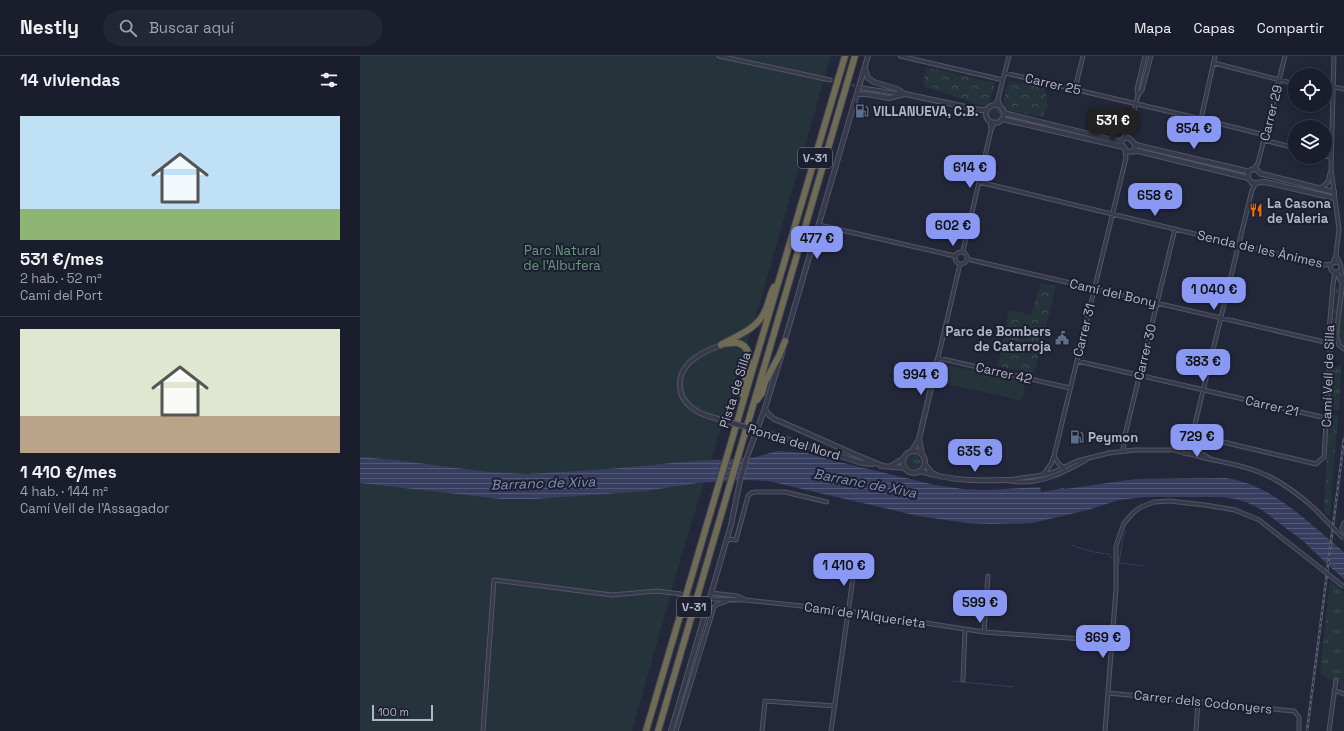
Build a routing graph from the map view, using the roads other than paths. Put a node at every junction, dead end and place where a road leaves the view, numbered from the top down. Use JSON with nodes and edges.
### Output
{"nodes":[{"id":1,"x":719,"y":56,"type":"edge"},
{"id":2,"x":844,"y":56,"type":"edge"},
{"id":3,"x":855,"y":56,"type":"edge"},
{"id":4,"x":868,"y":56,"type":"edge"},
{"id":5,"x":900,"y":56,"type":"edge"},
{"id":6,"x":1009,"y":56,"type":"edge"},
{"id":7,"x":1083,"y":56,"type":"edge"},
{"id":8,"x":1145,"y":56,"type":"edge"},
{"id":9,"x":1151,"y":56,"type":"edge"},
{"id":10,"x":1216,"y":56,"type":"edge"},
{"id":11,"x":1285,"y":56,"type":"edge"},
{"id":12,"x":1334,"y":56,"type":"edge"},
{"id":13,"x":1214,"y":63,"type":"junction"},
{"id":14,"x":865,"y":69,"type":"junction"},
{"id":15,"x":1005,"y":73,"type":"junction"},
{"id":16,"x":830,"y":80,"type":"tunnel mouth"},
{"id":17,"x":1003,"y":80,"type":"junction"},
{"id":18,"x":1279,"y":80,"type":"junction"},
{"id":19,"x":1288,"y":82,"type":"edge"},
{"id":20,"x":1334,"y":87,"type":"junction"},
{"id":21,"x":863,"y":88,"type":"tunnel mouth"},
{"id":22,"x":1075,"y":89,"type":"junction"},
{"id":23,"x":1344,"y":89,"type":"edge"},
{"id":24,"x":857,"y":94,"type":"junction"},
{"id":25,"x":905,"y":94,"type":"junction"},
{"id":26,"x":1333,"y":94,"type":"joint"},
{"id":27,"x":1138,"y":95,"type":"junction"},
{"id":28,"x":998,"y":99,"type":"junction"},
{"id":29,"x":1136,"y":103,"type":"junction"},
{"id":30,"x":995,"y":105,"type":"junction"},
{"id":31,"x":1000,"y":106,"type":"junction"},
{"id":32,"x":987,"y":112,"type":"junction"},
{"id":33,"x":1004,"y":113,"type":"junction"},
{"id":34,"x":1002,"y":119,"type":"junction"},
{"id":35,"x":1201,"y":119,"type":"junction"},
{"id":36,"x":990,"y":121,"type":"junction"},
{"id":37,"x":995,"y":122,"type":"junction"},
{"id":38,"x":1130,"y":126,"type":"junction"},
{"id":39,"x":1332,"y":126,"type":"edge"},
{"id":40,"x":991,"y":130,"type":"junction"},
{"id":41,"x":1265,"y":135,"type":"junction"},
{"id":42,"x":1123,"y":139,"type":"junction"},
{"id":43,"x":1131,"y":139,"type":"junction"},
{"id":44,"x":1264,"y":140,"type":"junction"},
{"id":45,"x":1135,"y":144,"type":"junction"},
{"id":46,"x":1288,"y":146,"type":"edge"},
{"id":47,"x":1127,"y":150,"type":"junction"},
{"id":48,"x":1331,"y":164,"type":"edge"},
{"id":49,"x":1331,"y":169,"type":"junction"},
{"id":50,"x":1252,"y":170,"type":"junction"},
{"id":51,"x":1261,"y":174,"type":"junction"},
{"id":52,"x":1249,"y":180,"type":"junction"},
{"id":53,"x":979,"y":182,"type":"junction"},
{"id":54,"x":1257,"y":183,"type":"junction"},
{"id":55,"x":1320,"y":189,"type":"junction"},
{"id":56,"x":1252,"y":190,"type":"junction"},
{"id":57,"x":1334,"y":192,"type":"junction"},
{"id":58,"x":1334,"y":198,"type":"junction"},
{"id":59,"x":1112,"y":214,"type":"junction"},
{"id":60,"x":819,"y":225,"type":"junction"},
{"id":61,"x":1175,"y":229,"type":"junction"},
{"id":62,"x":1238,"y":244,"type":"junction"},
{"id":63,"x":962,"y":252,"type":"junction"},
{"id":64,"x":1336,"y":255,"type":"junction"},
{"id":65,"x":955,"y":256,"type":"junction"},
{"id":66,"x":967,"y":259,"type":"junction"},
{"id":67,"x":1339,"y":263,"type":"junction"},
{"id":68,"x":960,"y":264,"type":"junction"},
{"id":69,"x":1332,"y":264,"type":"junction"},
{"id":70,"x":1341,"y":269,"type":"junction"},
{"id":71,"x":1335,"y":272,"type":"junction"},
{"id":72,"x":777,"y":282,"type":"junction"},
{"id":73,"x":1342,"y":284,"type":"junction"},
{"id":74,"x":1094,"y":289,"type":"junction"},
{"id":75,"x":1157,"y":303,"type":"junction"},
{"id":76,"x":1220,"y":318,"type":"junction"},
{"id":77,"x":785,"y":341,"type":"junction"},
{"id":78,"x":1329,"y":342,"type":"junction"},
{"id":79,"x":721,"y":344,"type":"junction"},
{"id":80,"x":1344,"y":349,"type":"edge"},
{"id":81,"x":938,"y":358,"type":"junction"},
{"id":82,"x":1077,"y":362,"type":"junction"},
{"id":83,"x":1139,"y":376,"type":"junction"},
{"id":84,"x":1070,"y":388,"type":"junction"},
{"id":85,"x":1203,"y":391,"type":"junction"},
{"id":86,"x":755,"y":403,"type":"junction"},
{"id":87,"x":741,"y":407,"type":"junction"},
{"id":88,"x":765,"y":408,"type":"junction"},
{"id":89,"x":1326,"y":418,"type":"junction"},
{"id":90,"x":1192,"y":435,"type":"junction"},
{"id":91,"x":1206,"y":438,"type":"junction"},
{"id":92,"x":919,"y":439,"type":"junction"},
{"id":93,"x":1186,"y":442,"type":"junction"},
{"id":94,"x":1193,"y":445,"type":"junction"},
{"id":95,"x":1181,"y":447,"type":"junction"},
{"id":96,"x":1174,"y":450,"type":"junction"},
{"id":97,"x":912,"y":451,"type":"junction"},
{"id":98,"x":1123,"y":451,"type":"junction"},
{"id":99,"x":1182,"y":452,"type":"junction"},
{"id":100,"x":922,"y":454,"type":"junction"},
{"id":101,"x":1190,"y":454,"type":"junction"},
{"id":102,"x":1054,"y":456,"type":"junction"},
{"id":103,"x":904,"y":458,"type":"junction"},
{"id":104,"x":1089,"y":459,"type":"junction"},
{"id":105,"x":1212,"y":460,"type":"junction"},
{"id":106,"x":925,"y":464,"type":"junction"},
{"id":107,"x":883,"y":466,"type":"junction"},
{"id":108,"x":890,"y":466,"type":"junction"},
{"id":109,"x":905,"y":468,"type":"junction"},
{"id":110,"x":1064,"y":468,"type":"junction"},
{"id":111,"x":919,"y":471,"type":"junction"},
{"id":112,"x":1043,"y":475,"type":"junction"},
{"id":113,"x":942,"y":478,"type":"junction"},
{"id":114,"x":1008,"y":480,"type":"junction"},
{"id":115,"x":827,"y":502,"type":"dead end"},
{"id":116,"x":1344,"y":523,"type":"edge"},
{"id":117,"x":1344,"y":532,"type":"edge"},
{"id":118,"x":727,"y":539,"type":"junction"},
{"id":119,"x":1344,"y":539,"type":"edge"},
{"id":120,"x":855,"y":564,"type":"dead end"},
{"id":121,"x":988,"y":576,"type":"dead end"},
{"id":122,"x":1344,"y":587,"type":"edge"},
{"id":123,"x":711,"y":593,"type":"junction"},
{"id":124,"x":681,"y":594,"type":"tunnel mouth"},
{"id":125,"x":713,"y":599,"type":"tunnel mouth"},
{"id":126,"x":730,"y":599,"type":"junction"},
{"id":127,"x":745,"y":600,"type":"junction"},
{"id":128,"x":848,"y":611,"type":"junction"},
{"id":129,"x":702,"y":625,"type":"junction"},
{"id":130,"x":966,"y":629,"type":"junction"},
{"id":131,"x":984,"y":632,"type":"junction"},
{"id":132,"x":704,"y":635,"type":"junction"},
{"id":133,"x":1111,"y":641,"type":"junction"},
{"id":134,"x":691,"y":662,"type":"junction"},
{"id":135,"x":696,"y":663,"type":"junction"},
{"id":136,"x":691,"y":670,"type":"junction"},
{"id":137,"x":687,"y":677,"type":"junction"},
{"id":138,"x":692,"y":678,"type":"junction"},
{"id":139,"x":963,"y":680,"type":"dead end"},
{"id":140,"x":1336,"y":680,"type":"dead end"},
{"id":141,"x":1334,"y":690,"type":"junction"},
{"id":142,"x":1108,"y":693,"type":"junction"},
{"id":143,"x":1344,"y":694,"type":"edge"},
{"id":144,"x":1198,"y":701,"type":"junction"},
{"id":145,"x":835,"y":706,"type":"junction"},
{"id":146,"x":1330,"y":730,"type":"edge"},
{"id":147,"x":483,"y":731,"type":"edge"},
{"id":148,"x":646,"y":731,"type":"edge"},
{"id":149,"x":658,"y":731,"type":"edge"},
{"id":150,"x":670,"y":731,"type":"edge"},
{"id":151,"x":676,"y":731,"type":"edge"},
{"id":152,"x":762,"y":731,"type":"edge"},
{"id":153,"x":831,"y":731,"type":"edge"},
{"id":154,"x":1105,"y":731,"type":"edge"},
{"id":155,"x":1196,"y":731,"type":"edge"},
{"id":156,"x":1299,"y":731,"type":"edge"}],
"edges":[{"from":1,"to":16,"type":"street"},
{"from":2,"to":72,"type":"highway","name":"Pista de Silla","number":"V-31"},
{"from":3,"to":86,"type":"highway","name":"Pista de Silla","number":"V-31"},
{"from":4,"to":14,"type":"street"},
{"from":5,"to":17,"type":"street"},
{"from":6,"to":15,"type":"street"},
{"from":7,"to":22,"type":"street"},
{"from":8,"to":27,"type":"street"},
{"from":9,"to":27,"type":"street"},
{"from":10,"to":13,"type":"street"},
{"from":11,"to":18,"type":"street","name":"Carrer 29"},
{"from":12,"to":20,"type":"street"},
{"from":13,"to":18,"type":"street"},
{"from":13,"to":35,"type":"street"},
{"from":14,"to":24,"type":"street"},
{"from":14,"to":25,"type":"street"},
{"from":15,"to":17,"type":"street"},
{"from":15,"to":22,"type":"street","name":"Carrer 25"},
{"from":17,"to":28,"type":"street"},
{"from":18,"to":19,"type":"street"},
{"from":18,"to":41,"type":"street","name":"Carrer 29"},
{"from":20,"to":23,"type":"street"},
{"from":20,"to":26,"type":"street"},
{"from":21,"to":25,"type":"street"},
{"from":22,"to":29,"type":"street","name":"Carrer 25"},
{"from":24,"to":25,"type":"street"},
{"from":24,"to":60,"type":"street"},
{"from":25,"to":32,"type":"street"},
{"from":26,"to":39,"type":"street"},
{"from":27,"to":29,"type":"street"},
{"from":28,"to":30,"type":"street"},
{"from":28,"to":31,"type":"street"},
{"from":29,"to":35,"type":"street","name":"Carrer 25"},
{"from":29,"to":38,"type":"street"},
{"from":30,"to":31,"type":"street"},
{"from":30,"to":32,"type":"street"},
{"from":31,"to":33,"type":"street"},
{"from":32,"to":36,"type":"street"},
{"from":33,"to":34,"type":"street"},
{"from":33,"to":42,"type":"street"},
{"from":34,"to":37,"type":"street"},
{"from":34,"to":47,"type":"street"},
{"from":35,"to":41,"type":"street","name":"Carrer 25"},
{"from":36,"to":37,"type":"street"},
{"from":36,"to":40,"type":"street"},
{"from":37,"to":40,"type":"street"},
{"from":38,"to":42,"type":"street"},
{"from":38,"to":43,"type":"street"},
{"from":40,"to":53,"type":"street"},
{"from":41,"to":44,"type":"street","name":"Carrer 29"},
{"from":42,"to":43,"type":"street"},
{"from":42,"to":47,"type":"street"},
{"from":43,"to":45,"type":"street"},
{"from":44,"to":46,"type":"street"},
{"from":44,"to":50,"type":"street","name":"Carrer 29"},
{"from":45,"to":47,"type":"street"},
{"from":45,"to":50,"type":"street"},
{"from":47,"to":52,"type":"street"},
{"from":47,"to":59,"type":"street","name":"Carrer 31"},
{"from":48,"to":49,"type":"street"},
{"from":49,"to":55,"type":"street"},
{"from":49,"to":57,"type":"street"},
{"from":50,"to":51,"type":"street"},
{"from":50,"to":52,"type":"street"},
{"from":51,"to":54,"type":"street"},
{"from":51,"to":55,"type":"street"},
{"from":52,"to":54,"type":"street"},
{"from":52,"to":56,"type":"street"},
{"from":53,"to":59,"type":"street","name":"Senda de les Ànimes"},
{"from":53,"to":63,"type":"street"},
{"from":54,"to":56,"type":"street"},
{"from":54,"to":58,"type":"street"},
{"from":55,"to":57,"type":"street"},
{"from":56,"to":62,"type":"street"},
{"from":57,"to":58,"type":"street"},
{"from":58,"to":64,"type":"street"},
{"from":59,"to":61,"type":"street","name":"Senda de les Ànimes"},
{"from":59,"to":74,"type":"street","name":"Carrer 31"},
{"from":60,"to":65,"type":"street"},
{"from":60,"to":77,"type":"street"},
{"from":61,"to":62,"type":"street","name":"Senda de les Ànimes"},
{"from":61,"to":75,"type":"street","name":"Carrer 30"},
{"from":62,"to":69,"type":"street","name":"Senda de les Ànimes"},
{"from":62,"to":76,"type":"street"},
{"from":63,"to":65,"type":"street"},
{"from":63,"to":66,"type":"street"},
{"from":64,"to":67,"type":"street"},
{"from":64,"to":69,"type":"street"},
{"from":65,"to":68,"type":"street"},
{"from":66,"to":68,"type":"street"},
{"from":66,"to":74,"type":"street","name":"Camí del Bony"},
{"from":67,"to":69,"type":"street"},
{"from":67,"to":70,"type":"street"},
{"from":68,"to":81,"type":"street"},
{"from":69,"to":71,"type":"street"},
{"from":70,"to":71,"type":"street"},
{"from":70,"to":73,"type":"street"},
{"from":71,"to":73,"type":"street"},
{"from":71,"to":78,"type":"street","name":"Camí Vell de Silla"},
{"from":72,"to":79,"type":"highway"},
{"from":72,"to":87,"type":"highway","name":"Pista de Silla","number":"V-31"},
{"from":73,"to":80,"type":"street"},
{"from":74,"to":75,"type":"street","name":"Camí del Bony"},
{"from":74,"to":82,"type":"street","name":"Carrer 31"},
{"from":75,"to":76,"type":"street","name":"Camí del Bony"},
{"from":75,"to":83,"type":"street","name":"Carrer 30"},
{"from":76,"to":78,"type":"street","name":"Camí del Bony"},
{"from":76,"to":85,"type":"street"},
{"from":77,"to":86,"type":"highway"},
{"from":77,"to":88,"type":"street"},
{"from":78,"to":89,"type":"street","name":"Camí Vell de Silla"},
{"from":79,"to":87,"type":"highway"},
{"from":79,"to":107,"type":"street","name":"Ronda del Nord","bridge":true},
{"from":81,"to":84,"type":"street","name":"Carrer 42"},
{"from":81,"to":92,"type":"street"},
{"from":82,"to":83,"type":"street","name":"Carrer 21"},
{"from":82,"to":84,"type":"street","name":"Carrer 31"},
{"from":83,"to":85,"type":"street","name":"Carrer 21"},
{"from":83,"to":98,"type":"street","name":"Carrer 30"},
{"from":84,"to":102,"type":"street","name":"Carrer 31"},
{"from":85,"to":89,"type":"street","name":"Carrer 21"},
{"from":85,"to":90,"type":"street"},
{"from":86,"to":149,"type":"highway","name":"Pista de Silla","number":"V-31"},
{"from":87,"to":148,"type":"highway","name":"Pista de Silla","number":"V-31"},
{"from":88,"to":107,"type":"street"},
{"from":88,"to":118,"type":"street"},
{"from":89,"to":91,"type":"street","name":"Camí Vell de Silla"},
{"from":90,"to":91,"type":"street"},
{"from":90,"to":93,"type":"street"},
{"from":90,"to":94,"type":"street"},
{"from":91,"to":94,"type":"street"},
{"from":92,"to":97,"type":"street"},
{"from":92,"to":100,"type":"street"},
{"from":93,"to":94,"type":"street"},
{"from":93,"to":95,"type":"street"},
{"from":94,"to":101,"type":"street"},
{"from":94,"to":105,"type":"street"},
{"from":95,"to":96,"type":"street"},
{"from":95,"to":99,"type":"street"},
{"from":96,"to":98,"type":"street"},
{"from":96,"to":99,"type":"street"},
{"from":97,"to":100,"type":"street"},
{"from":97,"to":103,"type":"street"},
{"from":98,"to":104,"type":"street"},
{"from":99,"to":101,"type":"street"},
{"from":100,"to":106,"type":"street"},
{"from":101,"to":105,"type":"street"},
{"from":102,"to":110,"type":"street"},
{"from":102,"to":112,"type":"street","name":"Carrer 31"},
{"from":103,"to":108,"type":"street","name":"Ronda del Nord"},
{"from":103,"to":109,"type":"street"},
{"from":104,"to":110,"type":"street"},
{"from":104,"to":114,"type":"street"},
{"from":105,"to":119,"type":"street","bridge":true},
{"from":106,"to":111,"type":"street"},
{"from":106,"to":113,"type":"street"},
{"from":107,"to":108,"type":"street","name":"Ronda del Nord"},
{"from":108,"to":109,"type":"street","name":"Ronda del Nord"},
{"from":109,"to":111,"type":"street"},
{"from":110,"to":112,"type":"street"},
{"from":111,"to":113,"type":"street"},
{"from":112,"to":114,"type":"street"},
{"from":113,"to":114,"type":"street"},
{"from":115,"to":118,"type":"street"},
{"from":116,"to":117,"type":"street"},
{"from":118,"to":123,"type":"street"},
{"from":120,"to":128,"type":"street"},
{"from":121,"to":131,"type":"street"},
{"from":122,"to":133,"type":"street","bridge":true},
{"from":123,"to":127,"type":"street","name":"Camí de l'Alquerieta"},
{"from":123,"to":129,"type":"street"},
{"from":124,"to":147,"type":"street"},
{"from":125,"to":126,"type":"street","name":"Camí de l'Alquerieta"},
{"from":126,"to":127,"type":"street","name":"Camí de l'Alquerieta"},
{"from":126,"to":132,"type":"street"},
{"from":127,"to":128,"type":"street","name":"Camí de l'Alquerieta"},
{"from":128,"to":130,"type":"street","name":"Camí de l'Alquerieta"},
{"from":128,"to":145,"type":"street"},
{"from":129,"to":132,"type":"street"},
{"from":129,"to":134,"type":"street"},
{"from":130,"to":131,"type":"street","name":"Camí de l'Alquerieta"},
{"from":130,"to":139,"type":"street"},
{"from":131,"to":133,"type":"street","name":"Camí de l'Alquerieta"},
{"from":132,"to":135,"type":"street"},
{"from":133,"to":142,"type":"street"},
{"from":134,"to":136,"type":"street"},
{"from":134,"to":137,"type":"street"},
{"from":135,"to":136,"type":"street"},
{"from":135,"to":138,"type":"street"},
{"from":136,"to":137,"type":"street"},
{"from":136,"to":138,"type":"street"},
{"from":137,"to":150,"type":"street"},
{"from":138,"to":151,"type":"street"},
{"from":140,"to":141,"type":"street"},
{"from":141,"to":143,"type":"street"},
{"from":141,"to":146,"type":"street"},
{"from":142,"to":144,"type":"street","name":"Carrer dels Codonyers"},
{"from":142,"to":154,"type":"street"},
{"from":144,"to":155,"type":"street"},
{"from":144,"to":156,"type":"street","name":"Carrer dels Codonyers"},
{"from":145,"to":152,"type":"street"},
{"from":145,"to":153,"type":"street"}]}
